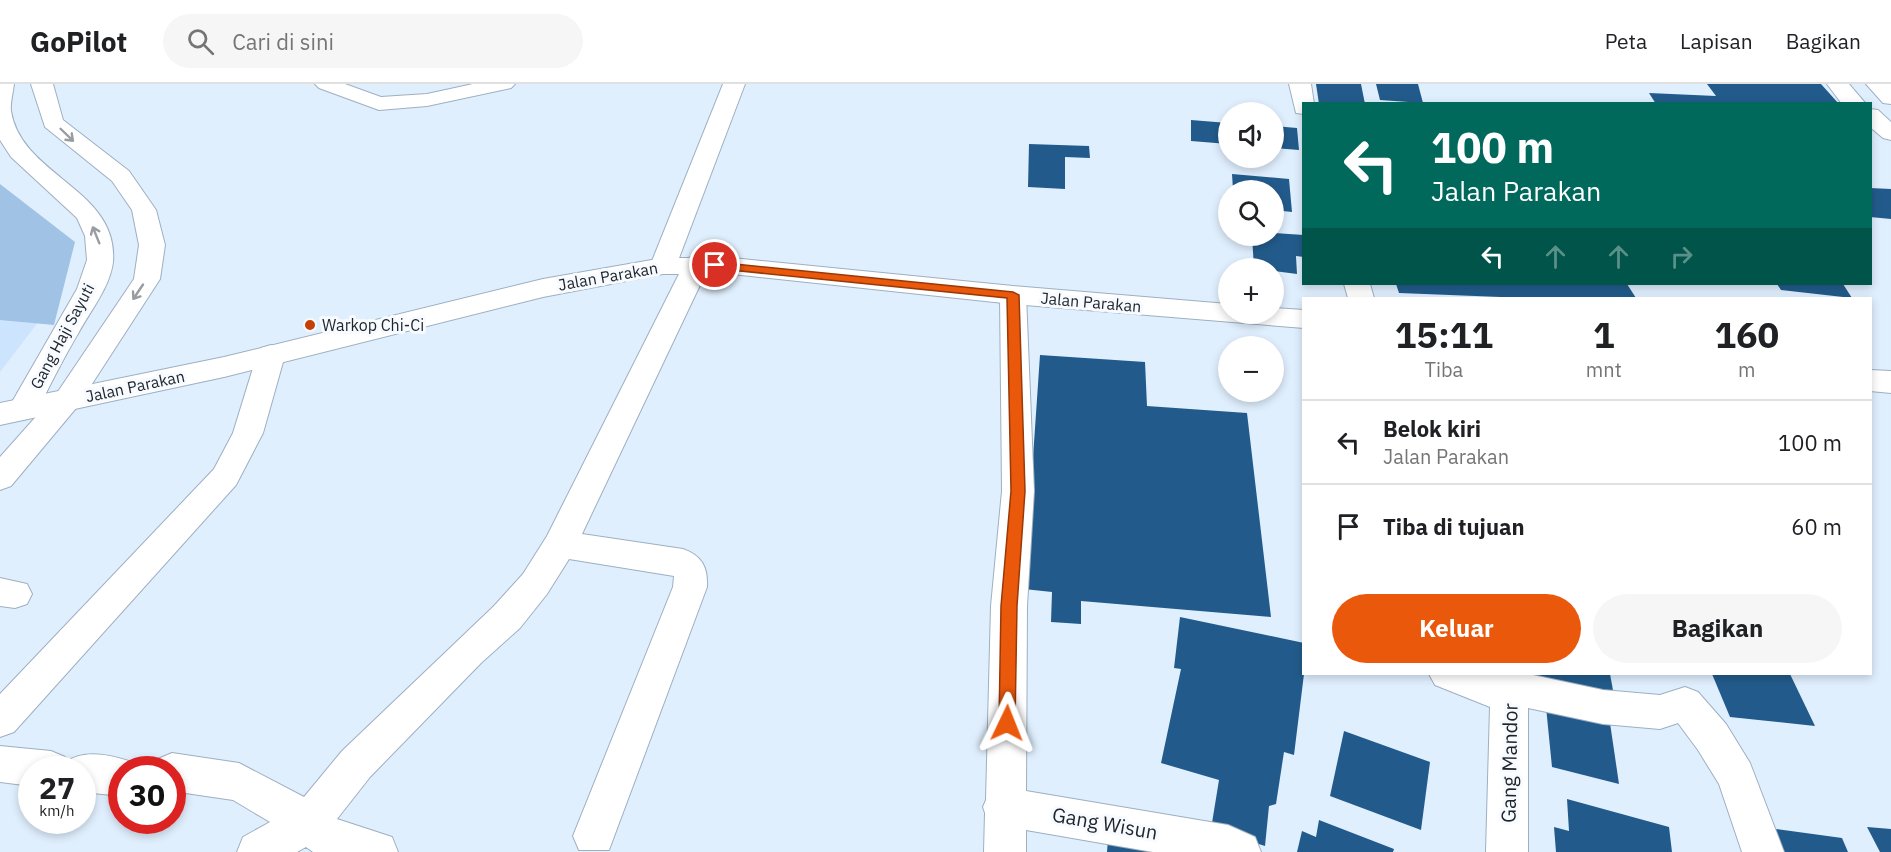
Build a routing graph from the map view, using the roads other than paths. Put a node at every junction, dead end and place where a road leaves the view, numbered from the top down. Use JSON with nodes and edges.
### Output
{"nodes":[{"id":1,"x":3,"y":84,"type":"edge"},
{"id":2,"x":42,"y":84,"type":"edge"},
{"id":3,"x":326,"y":84,"type":"edge"},
{"id":4,"x":457,"y":84,"type":"edge"},
{"id":5,"x":504,"y":84,"type":"edge"},
{"id":6,"x":734,"y":84,"type":"edge"},
{"id":7,"x":1300,"y":84,"type":"edge"},
{"id":8,"x":1838,"y":84,"type":"edge"},
{"id":9,"x":1891,"y":85,"type":"edge"},
{"id":10,"x":1891,"y":98,"type":"edge"},
{"id":11,"x":427,"y":100,"type":"junction"},
{"id":12,"x":1303,"y":102,"type":"edge"},
{"id":13,"x":1854,"y":102,"type":"edge"},
{"id":14,"x":1872,"y":117,"type":"edge"},
{"id":15,"x":1891,"y":133,"type":"edge"},
{"id":16,"x":697,"y":264,"type":"junction"},
{"id":17,"x":663,"y":266,"type":"junction"},
{"id":18,"x":1013,"y":295,"type":"junction"},
{"id":19,"x":1218,"y":312,"type":"edge"},
{"id":20,"x":1284,"y":318,"type":"edge"},
{"id":21,"x":1302,"y":319,"type":"edge"},
{"id":22,"x":271,"y":355,"type":"junction"},
{"id":23,"x":1872,"y":380,"type":"edge"},
{"id":24,"x":1891,"y":382,"type":"edge"},
{"id":25,"x":67,"y":400,"type":"junction"},
{"id":26,"x":11,"y":411,"type":"edge"},
{"id":27,"x":0,"y":478,"type":"edge"},
{"id":28,"x":560,"y":544,"type":"junction"},
{"id":29,"x":1453,"y":675,"type":"edge"},
{"id":30,"x":1510,"y":686,"type":"edge"},
{"id":31,"x":0,"y":720,"type":"edge"},
{"id":32,"x":0,"y":764,"type":"edge"},
{"id":33,"x":18,"y":766,"type":"edge"},
{"id":34,"x":186,"y":774,"type":"edge"},
{"id":35,"x":1004,"y":807,"type":"junction"},
{"id":36,"x":309,"y":822,"type":"junction"},
{"id":37,"x":594,"y":836,"type":"dead end"},
{"id":38,"x":258,"y":852,"type":"edge"},
{"id":39,"x":377,"y":852,"type":"edge"},
{"id":40,"x":1005,"y":852,"type":"edge"},
{"id":41,"x":1240,"y":852,"type":"edge"},
{"id":42,"x":1507,"y":852,"type":"edge"},
{"id":43,"x":1763,"y":852,"type":"edge"}],
"edges":[{"from":26,"to":1,"type":"street","name":"Gang Haji Sayuti","one_way":true},
{"from":2,"to":25,"type":"street","name":"Gang Haji Sayuti","one_way":true},
{"from":3,"to":11,"type":"street"},
{"from":4,"to":11,"type":"street"},
{"from":5,"to":11,"type":"street"},
{"from":6,"to":17,"type":"street"},
{"from":7,"to":12,"type":"street"},
{"from":8,"to":13,"type":"street"},
{"from":9,"to":10,"type":"street"},
{"from":14,"to":15,"type":"street"},
{"from":16,"to":17,"type":"street","name":"Jalan Parakan"},
{"from":16,"to":18,"type":"street","name":"Jalan Parakan"},
{"from":16,"to":28,"type":"street"},
{"from":17,"to":22,"type":"street","name":"Jalan Parakan"},
{"from":18,"to":19,"type":"street","name":"Jalan Parakan"},
{"from":18,"to":35,"type":"street"},
{"from":20,"to":21,"type":"street"},
{"from":22,"to":25,"type":"street","name":"Jalan Parakan"},
{"from":22,"to":31,"type":"street"},
{"from":23,"to":24,"type":"street"},
{"from":25,"to":26,"type":"street","name":"Jalan Parakan"},
{"from":25,"to":27,"type":"street","name":"Gang Haji Sayuti"},
{"from":28,"to":36,"type":"street"},
{"from":28,"to":37,"type":"street"},
{"from":29,"to":30,"type":"street"},
{"from":30,"to":42,"type":"street","name":"Gang Mandor"},
{"from":30,"to":43,"type":"street"},
{"from":32,"to":33,"type":"street"},
{"from":34,"to":36,"type":"street"},
{"from":35,"to":40,"type":"street"},
{"from":35,"to":41,"type":"street","name":"Gang Wisun"},
{"from":36,"to":38,"type":"street"},
{"from":36,"to":39,"type":"street"}]}
